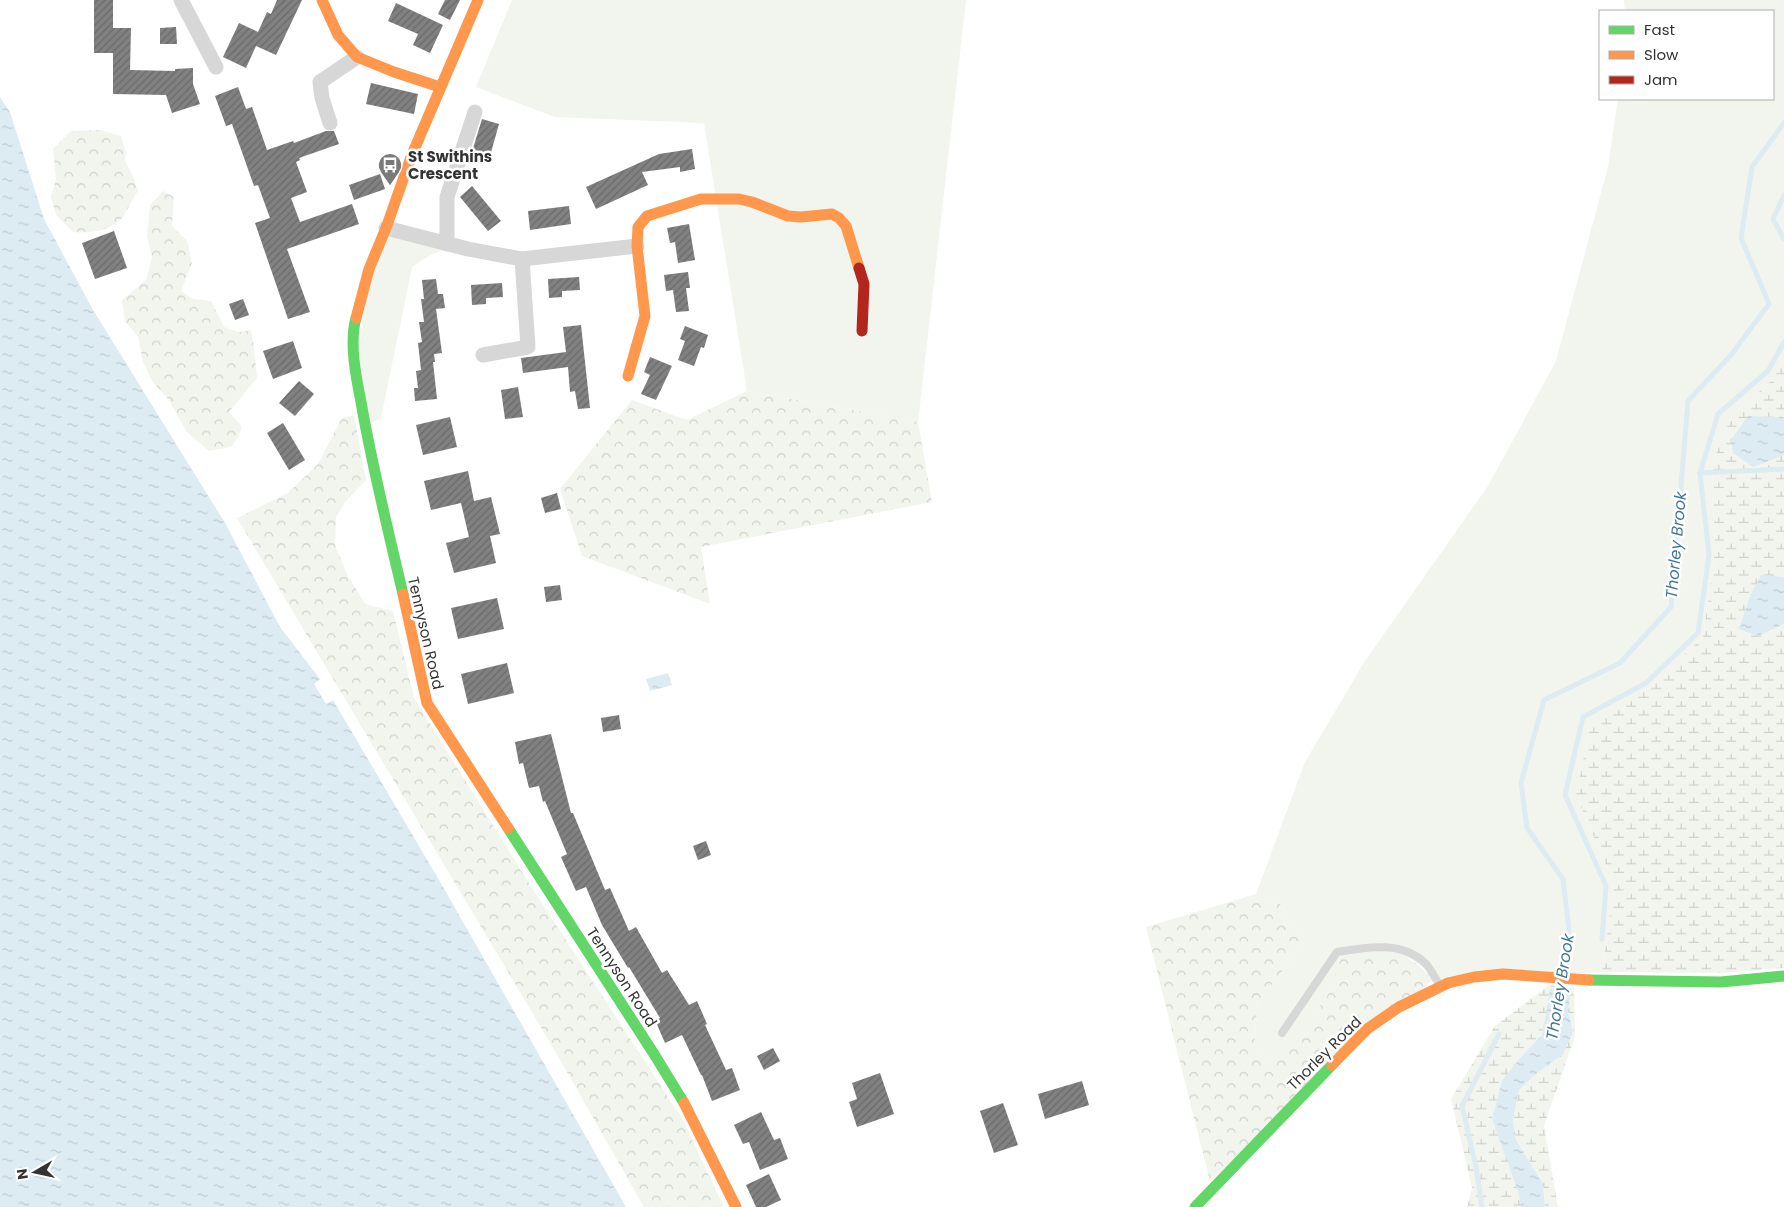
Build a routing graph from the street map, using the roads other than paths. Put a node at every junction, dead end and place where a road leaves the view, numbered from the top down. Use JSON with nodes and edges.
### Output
{"nodes":[{"id":1,"x":181,"y":0,"type":"edge"},
{"id":2,"x":322,"y":0,"type":"edge"},
{"id":3,"x":478,"y":0,"type":"edge"},
{"id":4,"x":357,"y":57,"type":"junction"},
{"id":5,"x":216,"y":67,"type":"dead end"},
{"id":6,"x":440,"y":87,"type":"junction"},
{"id":7,"x":475,"y":112,"type":"dead end"},
{"id":8,"x":330,"y":123,"type":"dead end"},
{"id":9,"x":386,"y":228,"type":"junction"},
{"id":10,"x":447,"y":244,"type":"junction"},
{"id":11,"x":637,"y":246,"type":"junction"},
{"id":12,"x":522,"y":259,"type":"junction"},
{"id":13,"x":862,"y":331,"type":"dead end"},
{"id":14,"x":483,"y":356,"type":"dead end"},
{"id":15,"x":628,"y":376,"type":"dead end"},
{"id":16,"x":1784,"y":976,"type":"edge"},
{"id":17,"x":1441,"y":987,"type":"junction"},
{"id":18,"x":1282,"y":1033,"type":"dead end"},
{"id":19,"x":736,"y":1207,"type":"edge"},
{"id":20,"x":1195,"y":1207,"type":"edge"}],
"edges":[{"from":1,"to":5,"type":"street"},
{"from":2,"to":4,"type":"main road"},
{"from":3,"to":6,"type":"main road","name":"Tennyson Road"},
{"from":4,"to":6,"type":"main road"},
{"from":4,"to":8,"type":"street"},
{"from":6,"to":9,"type":"main road","name":"Tennyson Road"},
{"from":7,"to":10,"type":"street"},
{"from":9,"to":10,"type":"street"},
{"from":9,"to":19,"type":"main road","name":"Tennyson Road"},
{"from":10,"to":12,"type":"street"},
{"from":11,"to":12,"type":"street"},
{"from":11,"to":13,"type":"main road"},
{"from":11,"to":15,"type":"main road"},
{"from":12,"to":14,"type":"street"},
{"from":16,"to":17,"type":"main road","name":"Thorley Road"},
{"from":17,"to":18,"type":"lane"},
{"from":17,"to":20,"type":"main road","name":"Thorley Road"}]}
